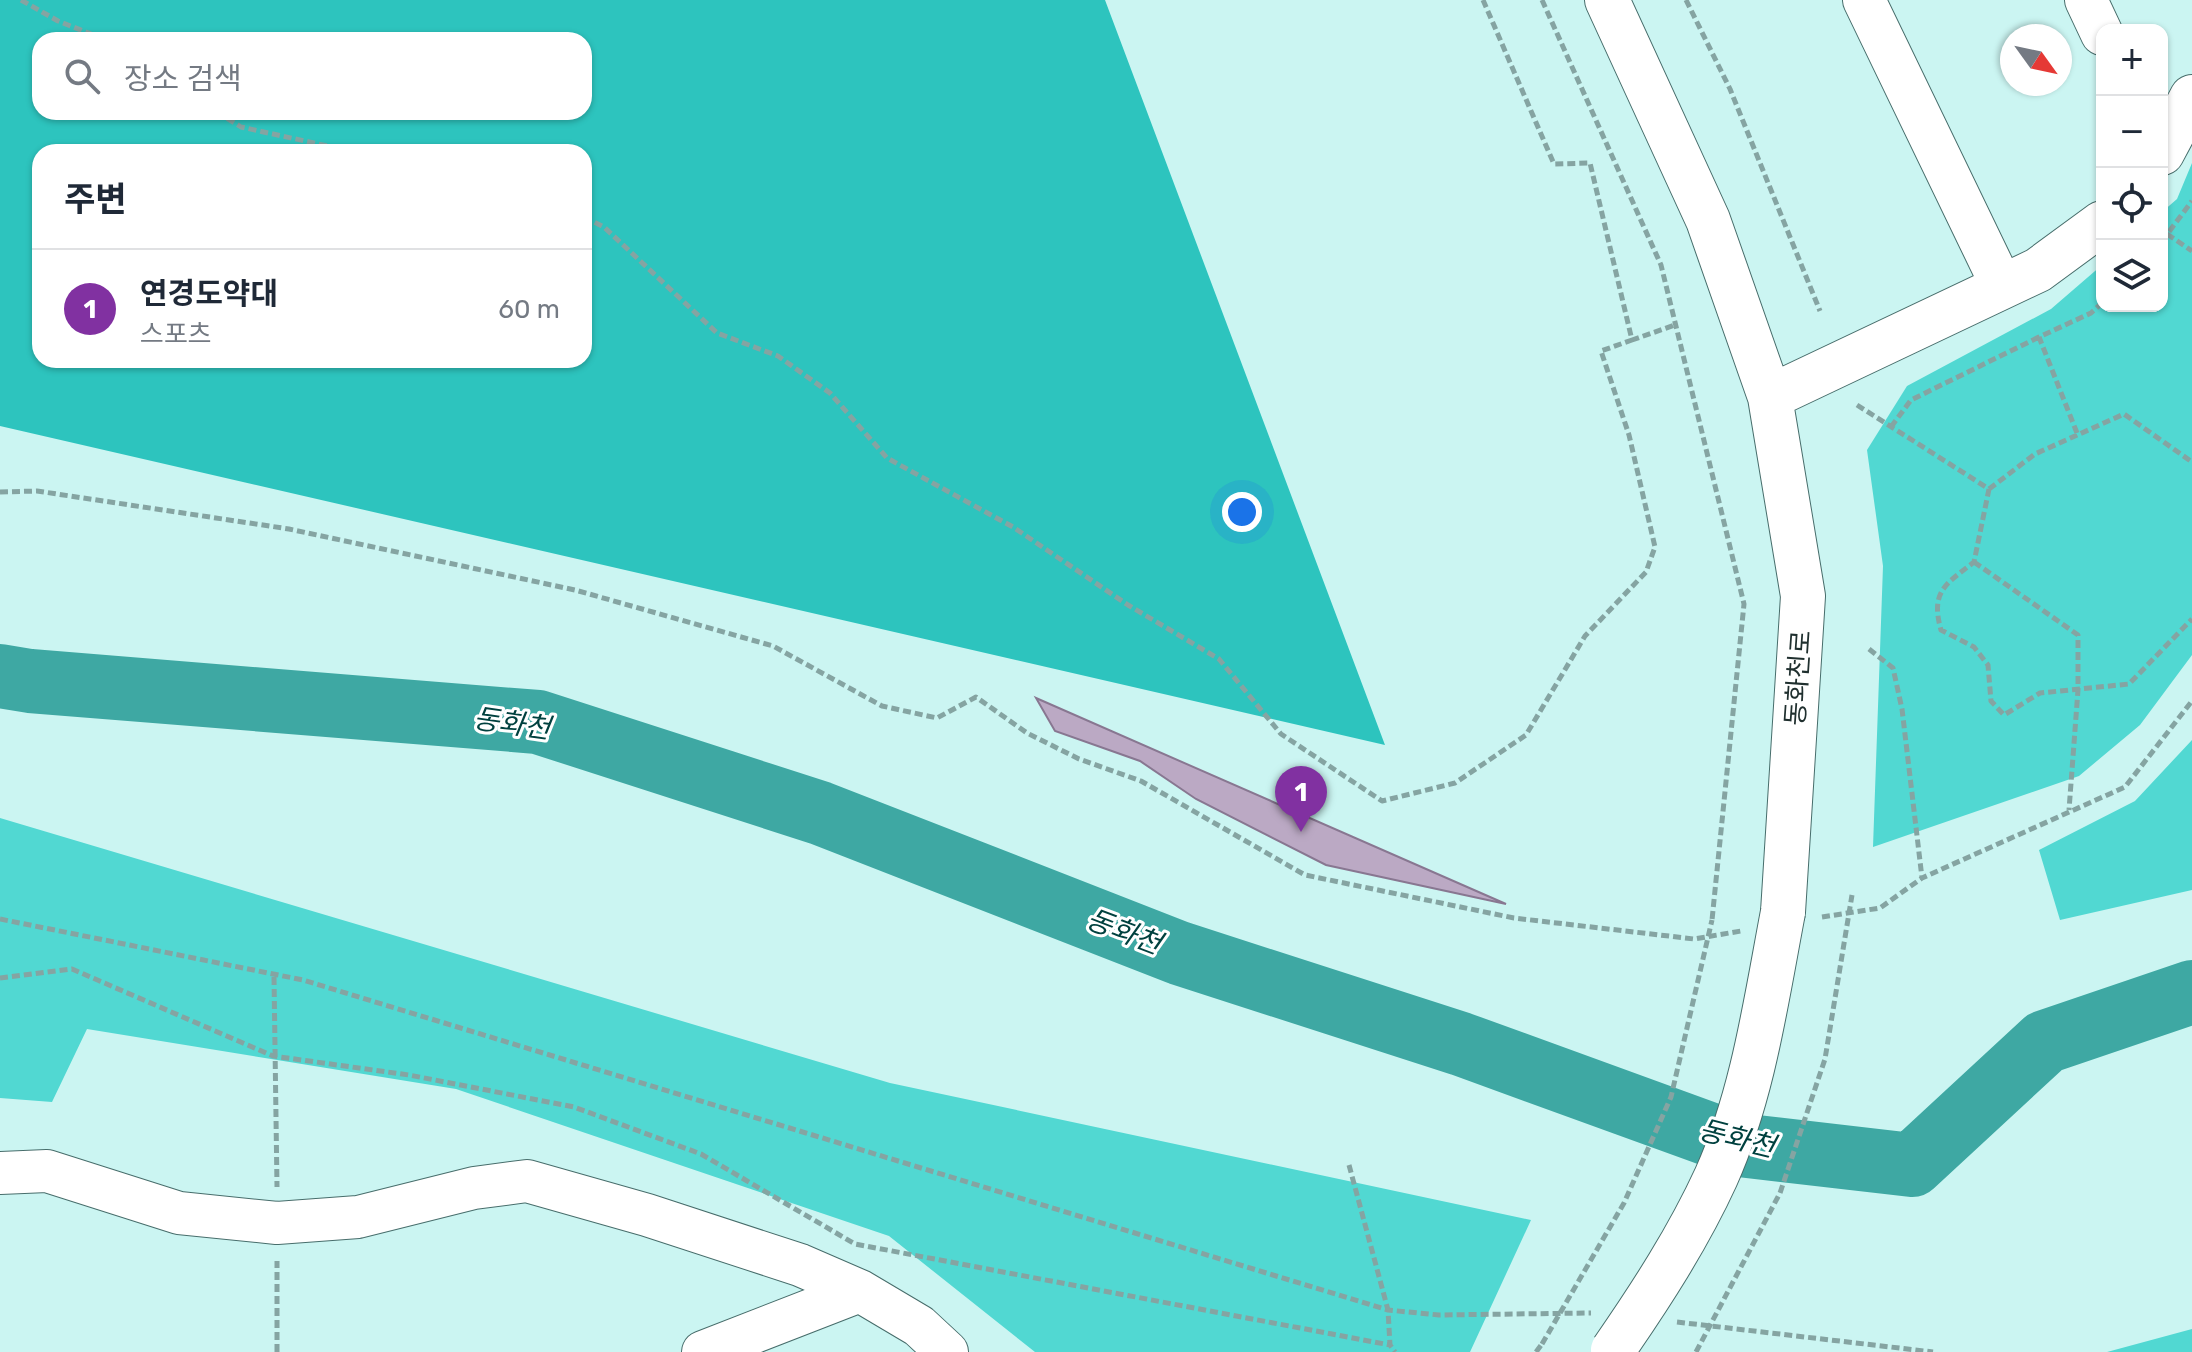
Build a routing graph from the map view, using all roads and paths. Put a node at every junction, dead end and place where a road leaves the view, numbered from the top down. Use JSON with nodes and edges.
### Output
{"nodes":[{"id":1,"x":21,"y":0,"type":"edge"},
{"id":2,"x":1483,"y":0,"type":"edge"},
{"id":3,"x":1542,"y":0,"type":"edge"},
{"id":4,"x":1607,"y":0,"type":"edge"},
{"id":5,"x":1686,"y":0,"type":"edge"},
{"id":6,"x":1864,"y":0,"type":"edge"},
{"id":7,"x":2086,"y":0,"type":"edge"},
{"id":8,"x":2097,"y":24,"type":"edge"},
{"id":9,"x":86,"y":32,"type":"edge"},
{"id":10,"x":2192,"y":97,"type":"edge"},
{"id":11,"x":230,"y":120,"type":"edge"},
{"id":12,"x":2168,"y":142,"type":"edge"},
{"id":13,"x":319,"y":144,"type":"edge"},
{"id":14,"x":2192,"y":201,"type":"edge"},
{"id":15,"x":592,"y":221,"type":"edge"},
{"id":16,"x":2096,"y":227,"type":"edge"},
{"id":17,"x":2168,"y":233,"type":"edge"},
{"id":18,"x":2168,"y":235,"type":"edge"},
{"id":19,"x":2192,"y":251,"type":"edge"},
{"id":20,"x":2002,"y":286,"type":"junction"},
{"id":21,"x":2096,"y":308,"type":"edge"},
{"id":22,"x":1820,"y":311,"type":"dead end"},
{"id":23,"x":1675,"y":325,"type":"junction"},
{"id":24,"x":2039,"y":337,"type":"junction"},
{"id":25,"x":1632,"y":340,"type":"junction"},
{"id":26,"x":1770,"y":397,"type":"junction"},
{"id":27,"x":1857,"y":405,"type":"dead end"},
{"id":28,"x":1891,"y":427,"type":"junction"},
{"id":29,"x":2077,"y":433,"type":"junction"},
{"id":30,"x":2192,"y":462,"type":"edge"},
{"id":31,"x":1989,"y":489,"type":"junction"},
{"id":32,"x":0,"y":492,"type":"edge"},
{"id":33,"x":1974,"y":562,"type":"junction"},
{"id":34,"x":2192,"y":619,"type":"edge"},
{"id":35,"x":1869,"y":649,"type":"dead end"},
{"id":36,"x":2078,"y":690,"type":"junction"},
{"id":37,"x":2192,"y":701,"type":"edge"},
{"id":38,"x":2069,"y":810,"type":"junction"},
{"id":39,"x":1922,"y":878,"type":"junction"},
{"id":40,"x":1852,"y":895,"type":"dead end"},
{"id":41,"x":0,"y":919,"type":"edge"},
{"id":42,"x":1786,"y":920,"type":"junction"},
{"id":43,"x":274,"y":977,"type":"junction"},
{"id":44,"x":0,"y":978,"type":"edge"},
{"id":45,"x":273,"y":1056,"type":"junction"},
{"id":46,"x":277,"y":1105,"type":"dead end"},
{"id":47,"x":1349,"y":1165,"type":"dead end"},
{"id":48,"x":0,"y":1173,"type":"edge"},
{"id":49,"x":860,"y":1291,"type":"junction"},
{"id":50,"x":1388,"y":1310,"type":"junction"},
{"id":51,"x":1676,"y":1322,"type":"dead end"},
{"id":52,"x":1608,"y":1338,"type":"edge"},
{"id":53,"x":1390,"y":1345,"type":"junction"},
{"id":54,"x":703,"y":1352,"type":"edge"},
{"id":55,"x":947,"y":1352,"type":"edge"},
{"id":56,"x":1395,"y":1352,"type":"edge"},
{"id":57,"x":1536,"y":1352,"type":"edge"},
{"id":58,"x":1696,"y":1352,"type":"edge"},
{"id":59,"x":1933,"y":1352,"type":"edge"}],
"edges":[{"from":1,"to":9,"type":"path"},
{"from":2,"to":25,"type":"path"},
{"from":3,"to":23,"type":"path"},
{"from":4,"to":26,"type":"main road","name":"동화천로"},
{"from":5,"to":22,"type":"path"},
{"from":6,"to":20,"type":"street"},
{"from":7,"to":8,"type":"street"},
{"from":10,"to":12,"type":"main road"},
{"from":11,"to":13,"type":"path"},
{"from":14,"to":17,"type":"path"},
{"from":15,"to":25,"type":"path"},
{"from":16,"to":20,"type":"main road"},
{"from":18,"to":19,"type":"path"},
{"from":20,"to":26,"type":"main road"},
{"from":21,"to":24,"type":"path"},
{"from":23,"to":25,"type":"path"},
{"from":23,"to":57,"type":"path","bridge":true},
{"from":24,"to":28,"type":"path"},
{"from":24,"to":29,"type":"path"},
{"from":26,"to":42,"type":"main road","name":"동화천로"},
{"from":27,"to":28,"type":"path"},
{"from":28,"to":31,"type":"path"},
{"from":29,"to":30,"type":"path"},
{"from":29,"to":31,"type":"path"},
{"from":31,"to":33,"type":"path"},
{"from":32,"to":42,"type":"path"},
{"from":33,"to":36,"type":"path"},
{"from":33,"to":36,"type":"path"},
{"from":34,"to":36,"type":"path"},
{"from":35,"to":39,"type":"path"},
{"from":36,"to":38,"type":"path"},
{"from":37,"to":38,"type":"path"},
{"from":38,"to":39,"type":"path"},
{"from":39,"to":42,"type":"path"},
{"from":40,"to":58,"type":"path","bridge":true},
{"from":41,"to":43,"type":"path"},
{"from":42,"to":52,"type":"main road","name":"동화천로","bridge":true},
{"from":43,"to":45,"type":"path"},
{"from":43,"to":50,"type":"path"},
{"from":44,"to":45,"type":"path"},
{"from":45,"to":46,"type":"path"},
{"from":45,"to":53,"type":"path"},
{"from":47,"to":50,"type":"path"},
{"from":48,"to":49,"type":"street"},
{"from":49,"to":54,"type":"street"},
{"from":49,"to":55,"type":"street"},
{"from":50,"to":52,"type":"path"},
{"from":50,"to":53,"type":"path"},
{"from":51,"to":59,"type":"path"},
{"from":53,"to":56,"type":"path"}]}
